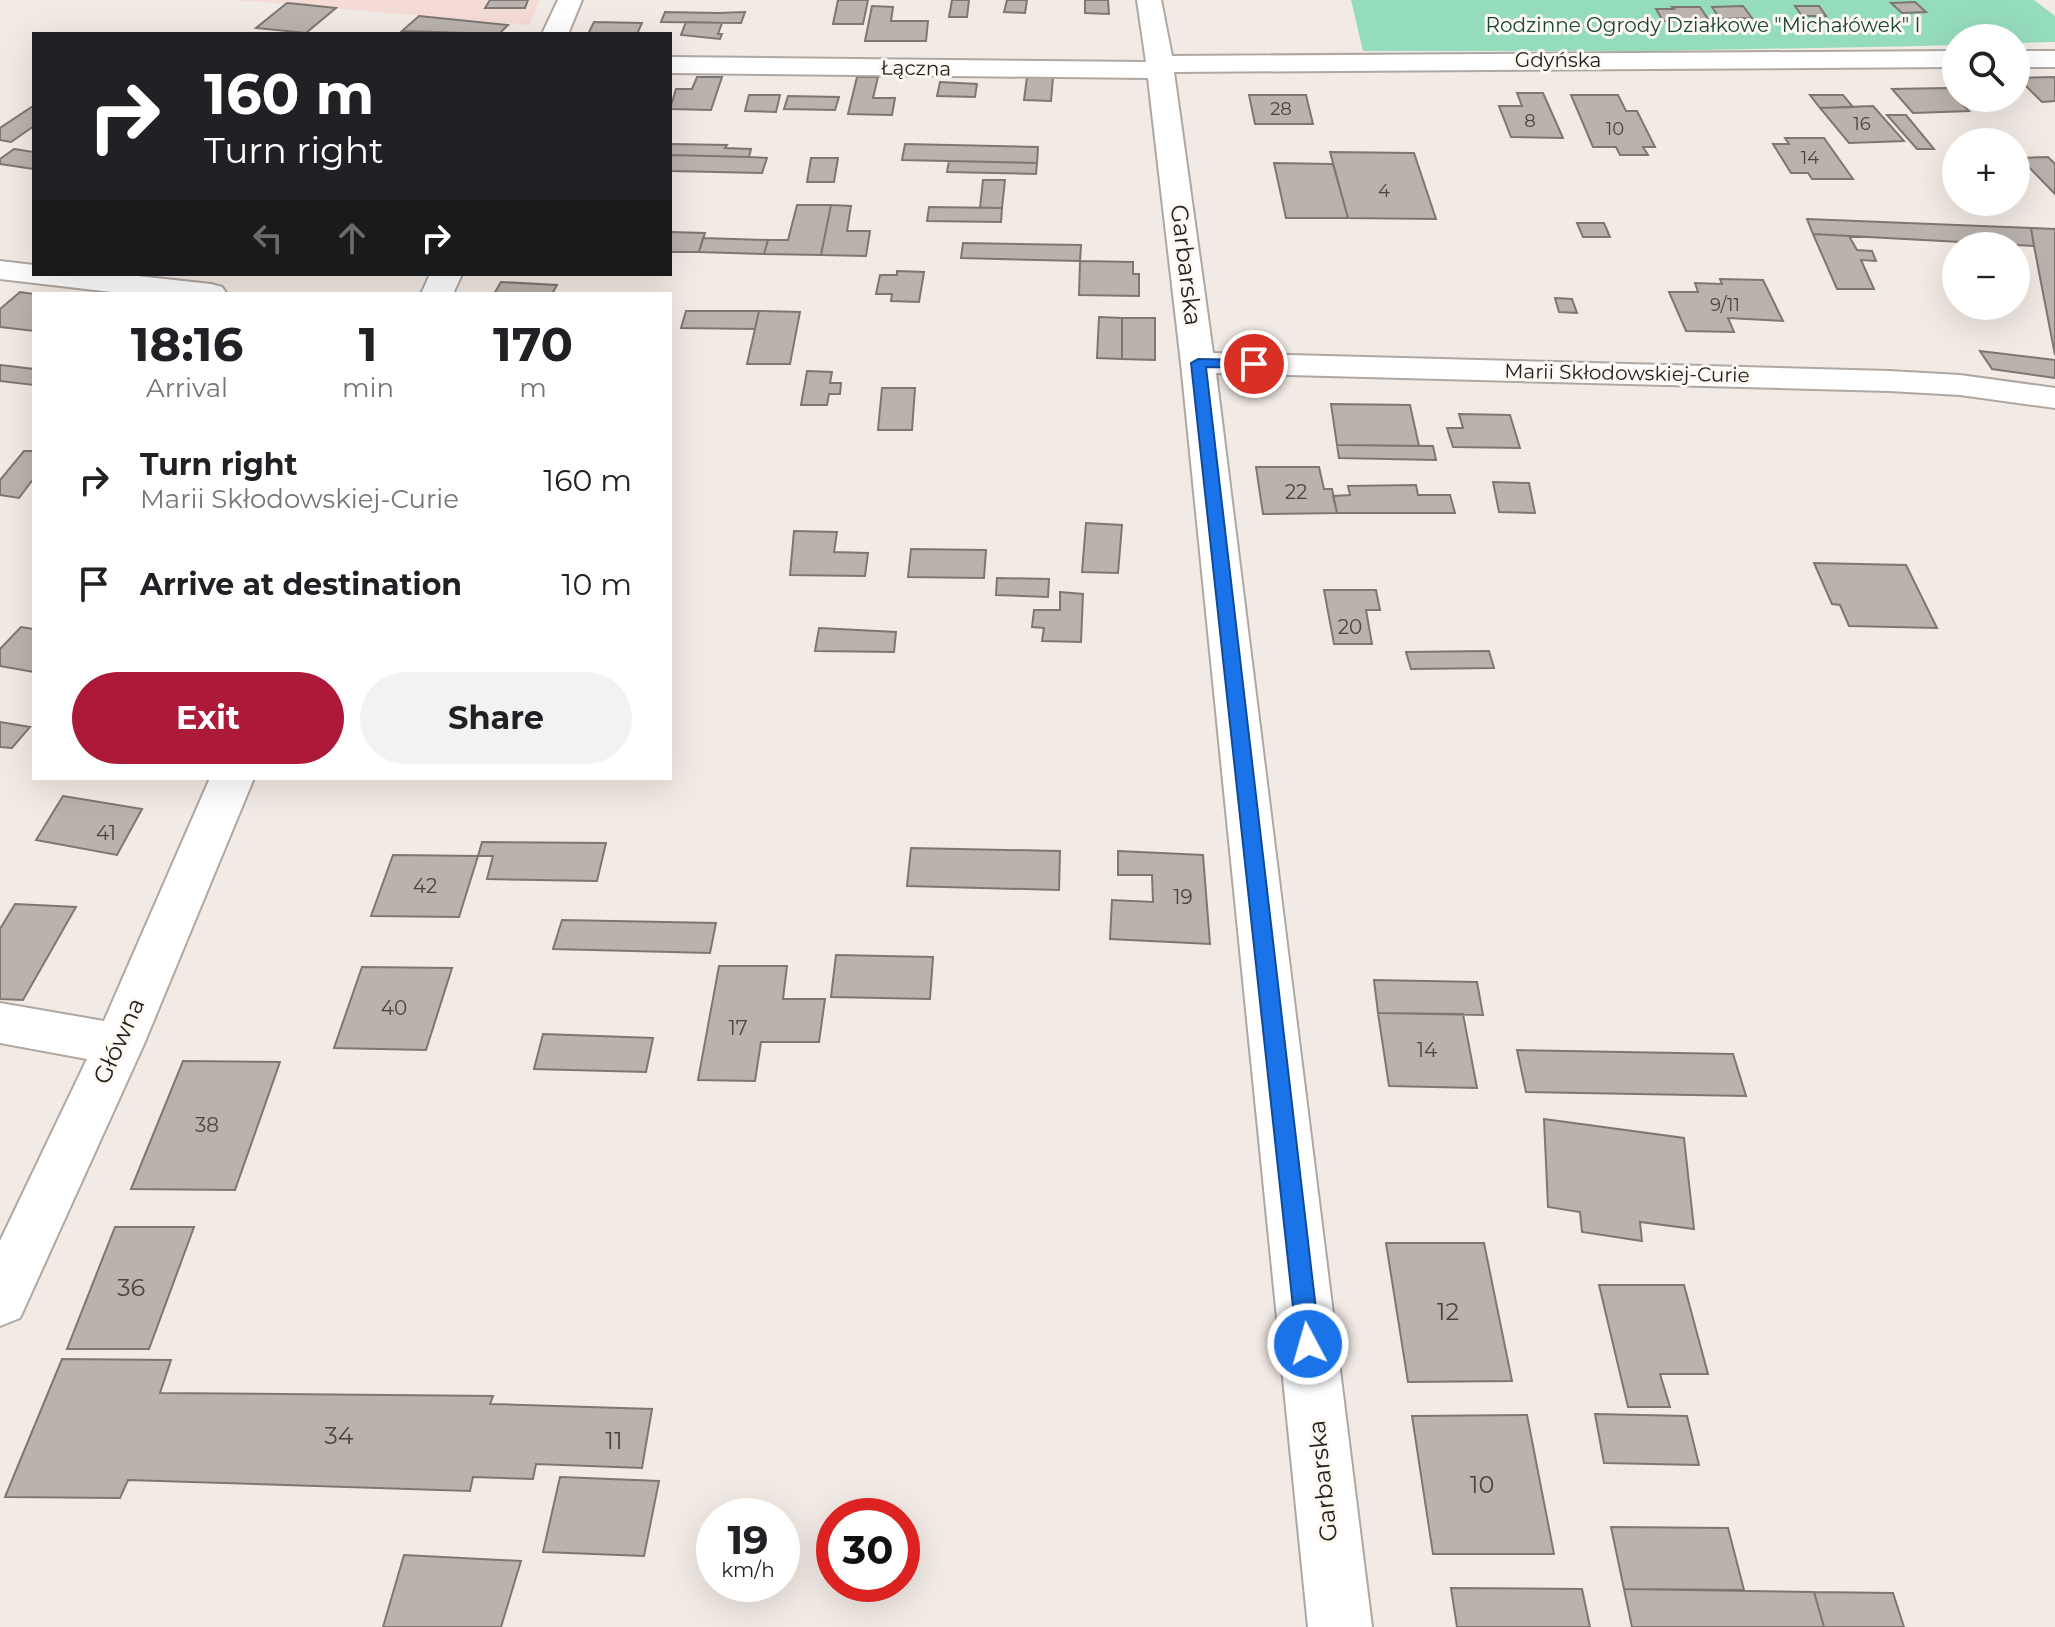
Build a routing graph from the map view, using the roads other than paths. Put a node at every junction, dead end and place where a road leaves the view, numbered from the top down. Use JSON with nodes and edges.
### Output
{"nodes":[{"id":1,"x":570,"y":0,"type":"edge"},
{"id":2,"x":1149,"y":0,"type":"edge"},
{"id":3,"x":556,"y":32,"type":"edge"},
{"id":4,"x":1942,"y":59,"type":"edge"},
{"id":5,"x":2030,"y":59,"type":"edge"},
{"id":6,"x":2055,"y":59,"type":"edge"},
{"id":7,"x":672,"y":65,"type":"edge"},
{"id":8,"x":1161,"y":67,"type":"junction"},
{"id":9,"x":0,"y":270,"type":"edge"},
{"id":10,"x":32,"y":274,"type":"edge"},
{"id":11,"x":54,"y":276,"type":"edge"},
{"id":12,"x":194,"y":292,"type":"edge"},
{"id":13,"x":1198,"y":363,"type":"junction"},
{"id":14,"x":2055,"y":398,"type":"edge"},
{"id":15,"x":231,"y":780,"type":"edge"},
{"id":16,"x":0,"y":1023,"type":"edge"},
{"id":17,"x":119,"y":1044,"type":"junction"},
{"id":18,"x":0,"y":1300,"type":"edge"},
{"id":19,"x":1340,"y":1627,"type":"edge"}],
"edges":[{"from":1,"to":3,"type":"street"},
{"from":2,"to":8,"type":"street","name":"Garbarska"},
{"from":4,"to":8,"type":"street","name":"Gdyńska"},
{"from":5,"to":6,"type":"street"},
{"from":7,"to":8,"type":"street","name":"Łączna"},
{"from":8,"to":13,"type":"street","name":"Garbarska"},
{"from":9,"to":10,"type":"street"},
{"from":11,"to":12,"type":"street"},
{"from":13,"to":14,"type":"street","name":"Marii Skłodowskiej-Curie"},
{"from":13,"to":19,"type":"street","name":"Garbarska"},
{"from":15,"to":17,"type":"street","name":"Główna"},
{"from":16,"to":17,"type":"street"},
{"from":17,"to":18,"type":"street","name":"Główna"}]}
